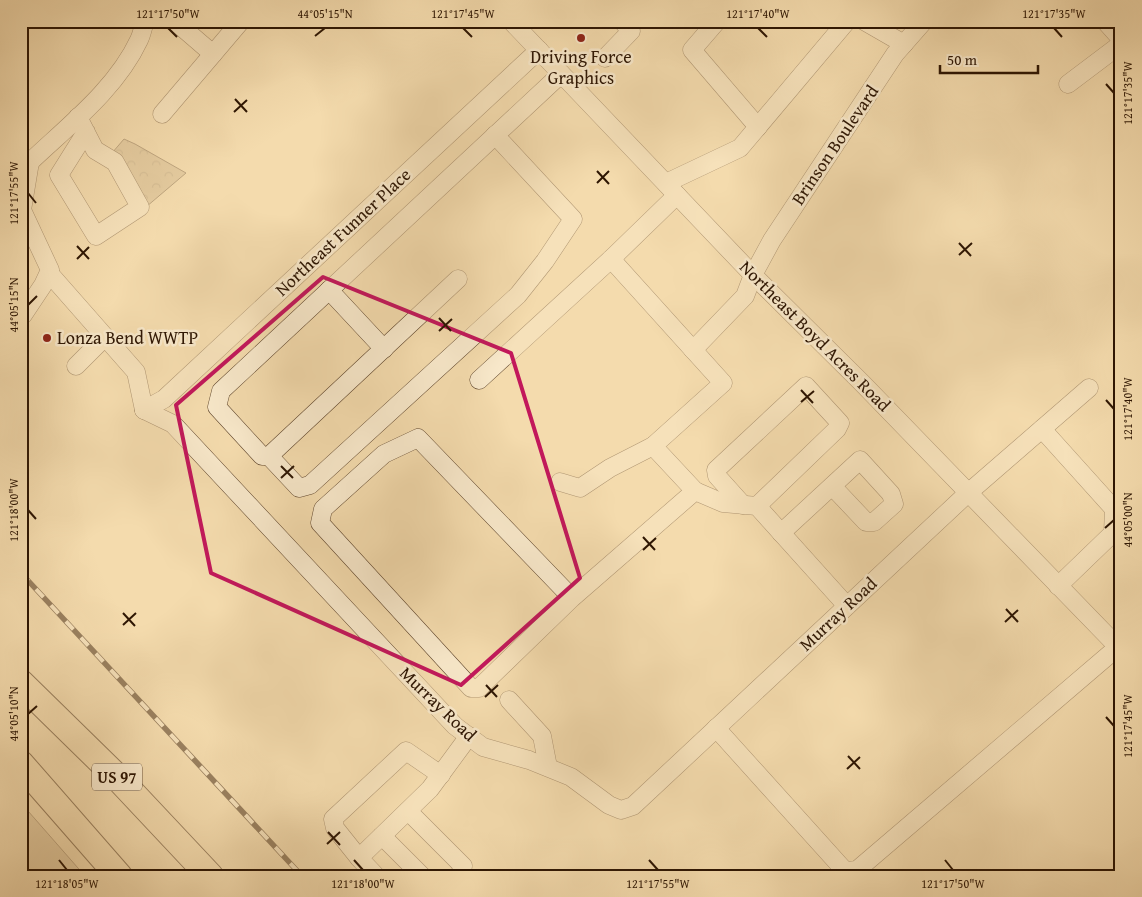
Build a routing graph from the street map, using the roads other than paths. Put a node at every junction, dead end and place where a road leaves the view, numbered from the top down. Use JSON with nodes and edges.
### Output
{"nodes":[{"id":1,"x":145,"y":21,"type":"edge"},
{"id":2,"x":173,"y":21,"type":"edge"},
{"id":3,"x":241,"y":21,"type":"edge"},
{"id":4,"x":511,"y":21,"type":"edge"},
{"id":5,"x":622,"y":21,"type":"edge"},
{"id":6,"x":717,"y":21,"type":"edge"},
{"id":7,"x":847,"y":21,"type":"edge"},
{"id":8,"x":864,"y":21,"type":"edge"},
{"id":9,"x":924,"y":21,"type":"edge"},
{"id":10,"x":1105,"y":21,"type":"edge"},
{"id":11,"x":1121,"y":39,"type":"edge"},
{"id":12,"x":904,"y":44,"type":"junction"},
{"id":13,"x":1121,"y":44,"type":"edge"},
{"id":14,"x":539,"y":50,"type":"junction"},
{"id":15,"x":213,"y":54,"type":"junction"},
{"id":16,"x":606,"y":58,"type":"dead end"},
{"id":17,"x":560,"y":74,"type":"junction"},
{"id":18,"x":1068,"y":84,"type":"dead end"},
{"id":19,"x":162,"y":114,"type":"dead end"},
{"id":20,"x":82,"y":125,"type":"junction"},
{"id":21,"x":758,"y":127,"type":"junction"},
{"id":22,"x":494,"y":135,"type":"junction"},
{"id":23,"x":24,"y":161,"type":"edge"},
{"id":24,"x":671,"y":189,"type":"junction"},
{"id":25,"x":610,"y":259,"type":"junction"},
{"id":26,"x":49,"y":273,"type":"junction"},
{"id":27,"x":754,"y":275,"type":"junction"},
{"id":28,"x":458,"y":279,"type":"dead end"},
{"id":29,"x":329,"y":290,"type":"junction"},
{"id":30,"x":21,"y":316,"type":"edge"},
{"id":31,"x":105,"y":337,"type":"junction"},
{"id":32,"x":384,"y":349,"type":"junction"},
{"id":33,"x":693,"y":350,"type":"junction"},
{"id":34,"x":76,"y":366,"type":"dead end"},
{"id":35,"x":479,"y":380,"type":"dead end"},
{"id":36,"x":1089,"y":388,"type":"dead end"},
{"id":37,"x":144,"y":410,"type":"junction"},
{"id":38,"x":1042,"y":430,"type":"junction"},
{"id":39,"x":654,"y":446,"type":"junction"},
{"id":40,"x":269,"y":456,"type":"junction"},
{"id":41,"x":560,"y":482,"type":"dead end"},
{"id":42,"x":832,"y":486,"type":"dead end"},
{"id":43,"x":696,"y":492,"type":"junction"},
{"id":44,"x":968,"y":493,"type":"junction"},
{"id":45,"x":750,"y":506,"type":"junction"},
{"id":46,"x":781,"y":532,"type":"junction"},
{"id":47,"x":1058,"y":586,"type":"junction"},
{"id":48,"x":572,"y":598,"type":"junction"},
{"id":49,"x":847,"y":606,"type":"junction"},
{"id":50,"x":1119,"y":649,"type":"edge"},
{"id":51,"x":21,"y":683,"type":"edge"},
{"id":52,"x":509,"y":700,"type":"dead end"},
{"id":53,"x":716,"y":728,"type":"junction"},
{"id":54,"x":469,"y":736,"type":"junction"},
{"id":55,"x":21,"y":764,"type":"edge"},
{"id":56,"x":548,"y":768,"type":"junction"},
{"id":57,"x":441,"y":775,"type":"junction"},
{"id":58,"x":408,"y":811,"type":"junction"},
{"id":59,"x":382,"y":836,"type":"junction"},
{"id":60,"x":359,"y":858,"type":"junction"},
{"id":61,"x":119,"y":876,"type":"edge"},
{"id":62,"x":210,"y":876,"type":"edge"},
{"id":63,"x":376,"y":876,"type":"edge"},
{"id":64,"x":422,"y":876,"type":"edge"},
{"id":65,"x":458,"y":876,"type":"edge"}],
"edges":[{"from":1,"to":20,"type":"street"},
{"from":2,"to":15,"type":"street"},
{"from":3,"to":15,"type":"street"},
{"from":4,"to":14,"type":"street","name":"Northeast Boyd Acres Road"},
{"from":5,"to":16,"type":"street"},
{"from":6,"to":21,"type":"street"},
{"from":7,"to":21,"type":"street"},
{"from":8,"to":12,"type":"street"},
{"from":9,"to":12,"type":"street","name":"Brinson Boulevard"},
{"from":10,"to":11,"type":"street"},
{"from":12,"to":27,"type":"street","name":"Brinson Boulevard"},
{"from":13,"to":18,"type":"street"},
{"from":14,"to":17,"type":"street","name":"Northeast Boyd Acres Road"},
{"from":14,"to":37,"type":"street","name":"Northeast Funner Place"},
{"from":15,"to":19,"type":"street"},
{"from":17,"to":22,"type":"street"},
{"from":17,"to":24,"type":"street","name":"Northeast Boyd Acres Road"},
{"from":20,"to":20,"type":"street"},
{"from":20,"to":23,"type":"street"},
{"from":21,"to":24,"type":"street"},
{"from":22,"to":29,"type":"street"},
{"from":22,"to":40,"type":"street"},
{"from":23,"to":26,"type":"street"},
{"from":24,"to":25,"type":"street"},
{"from":24,"to":27,"type":"street","name":"Northeast Boyd Acres Road"},
{"from":25,"to":33,"type":"street"},
{"from":25,"to":35,"type":"street"},
{"from":26,"to":30,"type":"street"},
{"from":26,"to":31,"type":"street"},
{"from":27,"to":33,"type":"street","name":"Brinson Boulevard"},
{"from":27,"to":44,"type":"street","name":"Northeast Boyd Acres Road"},
{"from":28,"to":32,"type":"street"},
{"from":29,"to":32,"type":"street"},
{"from":29,"to":40,"type":"street"},
{"from":31,"to":34,"type":"street"},
{"from":31,"to":37,"type":"street"},
{"from":32,"to":40,"type":"street"},
{"from":33,"to":39,"type":"street"},
{"from":36,"to":38,"type":"street","name":"Murray Road"},
{"from":37,"to":54,"type":"street","name":"Murray Road"},
{"from":38,"to":44,"type":"street","name":"Murray Road"},
{"from":38,"to":47,"type":"street"},
{"from":39,"to":41,"type":"street"},
{"from":39,"to":43,"type":"street"},
{"from":42,"to":46,"type":"street"},
{"from":43,"to":45,"type":"street"},
{"from":43,"to":48,"type":"street"},
{"from":44,"to":47,"type":"street","name":"Northeast Boyd Acres Road"},
{"from":44,"to":49,"type":"street","name":"Murray Road"},
{"from":45,"to":45,"type":"street"},
{"from":45,"to":46,"type":"street"},
{"from":46,"to":49,"type":"street"},
{"from":47,"to":50,"type":"street","name":"Northeast Boyd Acres Road"},
{"from":48,"to":48,"type":"street"},
{"from":49,"to":53,"type":"street","name":"Murray Road"},
{"from":50,"to":53,"type":"street"},
{"from":51,"to":62,"type":"highway","number":"US 97"},
{"from":52,"to":56,"type":"street"},
{"from":53,"to":56,"type":"street","name":"Murray Road"},
{"from":54,"to":56,"type":"street","name":"Murray Road"},
{"from":54,"to":57,"type":"street"},
{"from":55,"to":61,"type":"highway"},
{"from":57,"to":58,"type":"street"},
{"from":57,"to":60,"type":"street"},
{"from":58,"to":59,"type":"street"},
{"from":58,"to":65,"type":"street"},
{"from":59,"to":60,"type":"street"},
{"from":59,"to":64,"type":"street"},
{"from":60,"to":63,"type":"street"}]}
